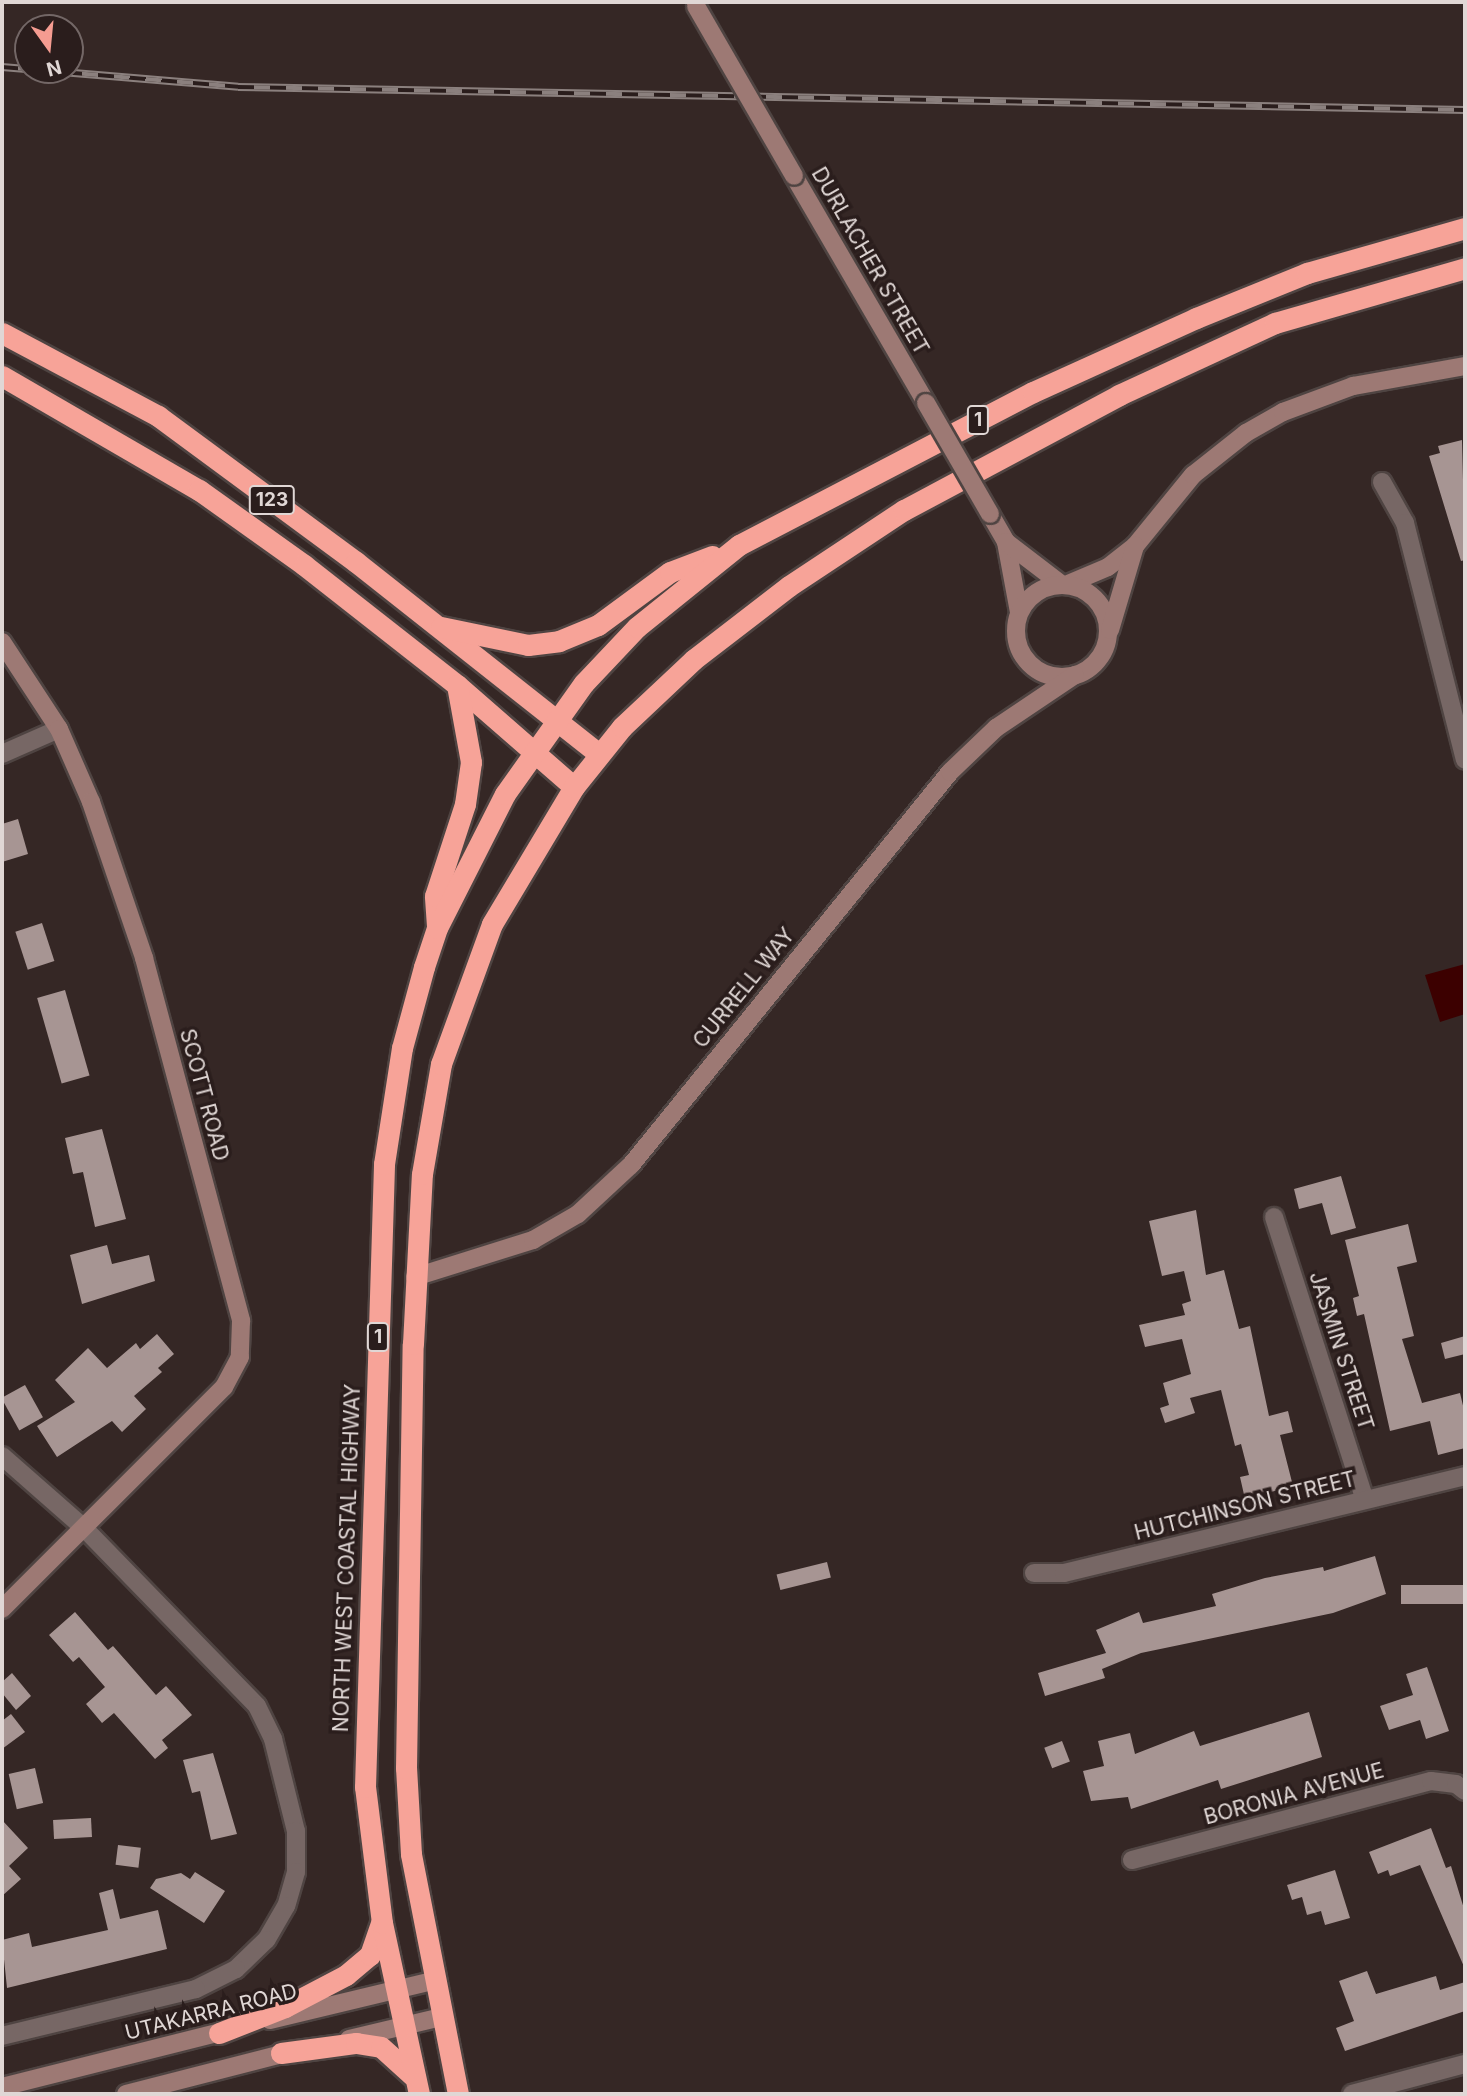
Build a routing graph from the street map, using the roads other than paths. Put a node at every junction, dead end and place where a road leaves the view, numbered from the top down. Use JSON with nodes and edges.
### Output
{"nodes":[{"id":1,"x":695,"y":4,"type":"edge"},
{"id":2,"x":1465,"y":228,"type":"edge"},
{"id":3,"x":1465,"y":268,"type":"edge"},
{"id":4,"x":2,"y":333,"type":"edge"},
{"id":5,"x":1465,"y":366,"type":"edge"},
{"id":6,"x":2,"y":376,"type":"edge"},
{"id":7,"x":1382,"y":482,"type":"dead end"},
{"id":8,"x":1006,"y":542,"type":"junction"},
{"id":9,"x":739,"y":545,"type":"junction"},
{"id":10,"x":1135,"y":545,"type":"junction"},
{"id":11,"x":1065,"y":584,"type":"junction"},
{"id":12,"x":1019,"y":612,"type":"junction"},
{"id":13,"x":435,"y":626,"type":"junction"},
{"id":14,"x":1108,"y":638,"type":"junction"},
{"id":15,"x":2,"y":642,"type":"edge"},
{"id":16,"x":1074,"y":676,"type":"junction"},
{"id":17,"x":457,"y":685,"type":"junction"},
{"id":18,"x":556,"y":721,"type":"junction"},
{"id":19,"x":59,"y":729,"type":"junction"},
{"id":20,"x":533,"y":752,"type":"junction"},
{"id":21,"x":2,"y":754,"type":"edge"},
{"id":22,"x":599,"y":754,"type":"junction"},
{"id":23,"x":1465,"y":760,"type":"edge"},
{"id":24,"x":575,"y":787,"type":"junction"},
{"id":25,"x":437,"y":928,"type":"junction"},
{"id":26,"x":1273,"y":1217,"type":"dead end"},
{"id":27,"x":415,"y":1277,"type":"junction"},
{"id":28,"x":2,"y":1456,"type":"edge"},
{"id":29,"x":1465,"y":1476,"type":"edge"},
{"id":30,"x":1365,"y":1500,"type":"junction"},
{"id":31,"x":84,"y":1528,"type":"junction"},
{"id":32,"x":1034,"y":1573,"type":"dead end"},
{"id":33,"x":2,"y":1609,"type":"edge"},
{"id":34,"x":1465,"y":1791,"type":"edge"},
{"id":35,"x":1132,"y":1860,"type":"dead end"},
{"id":36,"x":382,"y":1923,"type":"junction"},
{"id":37,"x":432,"y":1981,"type":"junction"},
{"id":38,"x":395,"y":1990,"type":"junction"},
{"id":39,"x":441,"y":2017,"type":"junction"},
{"id":40,"x":403,"y":2028,"type":"junction"},
{"id":41,"x":219,"y":2033,"type":"junction"},
{"id":42,"x":2,"y":2036,"type":"edge"},
{"id":43,"x":281,"y":2053,"type":"junction"},
{"id":44,"x":1465,"y":2064,"type":"edge"},
{"id":45,"x":2,"y":2087,"type":"edge"},
{"id":46,"x":417,"y":2087,"type":"edge"},
{"id":47,"x":126,"y":2094,"type":"edge"},
{"id":48,"x":458,"y":2094,"type":"edge"},
{"id":49,"x":1352,"y":2094,"type":"edge"}],
"edges":[{"from":1,"to":8,"type":"street","name":"DURLACHER STREET","bridge":true},
{"from":2,"to":9,"type":"highway","name":"NORTH WEST COASTAL HIGHWAY","number":"1"},
{"from":3,"to":22,"type":"highway","number":"1"},
{"from":4,"to":13,"type":"highway","number":"123"},
{"from":5,"to":10,"type":"street"},
{"from":6,"to":17,"type":"highway","number":"123"},
{"from":7,"to":23,"type":"street"},
{"from":8,"to":11,"type":"street","name":"DURLACHER STREET"},
{"from":8,"to":12,"type":"street","name":"DURLACHER STREET"},
{"from":9,"to":13,"type":"highway"},
{"from":9,"to":18,"type":"highway","name":"NORTH WEST COASTAL HIGHWAY","number":"1"},
{"from":10,"to":11,"type":"street"},
{"from":10,"to":14,"type":"street"},
{"from":11,"to":12,"type":"street"},
{"from":11,"to":14,"type":"street"},
{"from":12,"to":16,"type":"street"},
{"from":13,"to":18,"type":"highway","number":"123"},
{"from":14,"to":16,"type":"street"},
{"from":15,"to":19,"type":"street","name":"SCOTT ROAD"},
{"from":16,"to":27,"type":"street","name":"CURRELL WAY"},
{"from":17,"to":20,"type":"highway","number":"123"},
{"from":17,"to":25,"type":"highway"},
{"from":18,"to":20,"type":"highway","name":"NORTH WEST COASTAL HIGHWAY","number":"1"},
{"from":18,"to":22,"type":"highway","number":"123"},
{"from":19,"to":21,"type":"street"},
{"from":19,"to":31,"type":"street","name":"SCOTT ROAD"},
{"from":20,"to":24,"type":"highway","number":"123"},
{"from":20,"to":25,"type":"highway","name":"NORTH WEST COASTAL HIGHWAY","number":"1"},
{"from":22,"to":24,"type":"highway","number":"1"},
{"from":24,"to":27,"type":"highway","number":"1"},
{"from":25,"to":36,"type":"highway","name":"NORTH WEST COASTAL HIGHWAY","number":"1"},
{"from":26,"to":30,"type":"street","name":"JASMIN STREET"},
{"from":27,"to":37,"type":"highway","number":"1"},
{"from":28,"to":31,"type":"street"},
{"from":29,"to":30,"type":"street","name":"HUTCHINSON STREET"},
{"from":30,"to":32,"type":"street","name":"HUTCHINSON STREET"},
{"from":31,"to":33,"type":"street","name":"SCOTT ROAD"},
{"from":31,"to":42,"type":"street"},
{"from":34,"to":35,"type":"street","name":"BORONIA AVENUE"},
{"from":36,"to":38,"type":"highway","name":"NORTH WEST COASTAL HIGHWAY","number":"1"},
{"from":36,"to":41,"type":"highway"},
{"from":37,"to":38,"type":"street","name":"UTAKARRA ROAD"},
{"from":37,"to":39,"type":"highway","number":"1"},
{"from":38,"to":40,"type":"highway","name":"NORTH WEST COASTAL HIGHWAY","number":"1"},
{"from":38,"to":41,"type":"street","name":"UTAKARRA ROAD"},
{"from":39,"to":40,"type":"street"},
{"from":39,"to":48,"type":"highway","number":"1"},
{"from":40,"to":43,"type":"street"},
{"from":40,"to":46,"type":"highway","name":"NORTH WEST COASTAL HIGHWAY","number":"1"},
{"from":41,"to":45,"type":"street","name":"UTAKARRA ROAD"},
{"from":43,"to":46,"type":"highway"},
{"from":43,"to":47,"type":"street"},
{"from":44,"to":49,"type":"street"}]}
